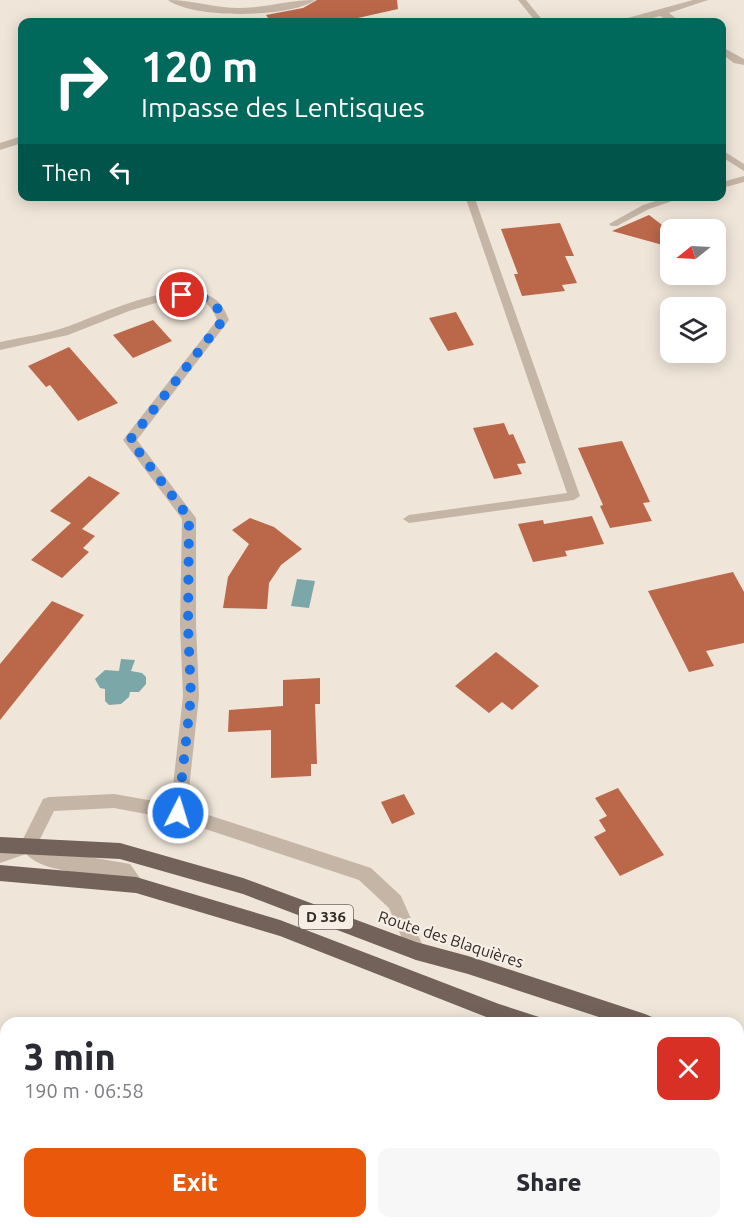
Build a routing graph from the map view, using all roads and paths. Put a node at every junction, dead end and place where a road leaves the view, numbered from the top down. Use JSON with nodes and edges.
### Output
{"nodes":[{"id":1,"x":173,"y":0,"type":"edge"},
{"id":2,"x":310,"y":0,"type":"edge"},
{"id":3,"x":522,"y":0,"type":"edge"},
{"id":4,"x":703,"y":0,"type":"edge"},
{"id":5,"x":660,"y":12,"type":"junction"},
{"id":6,"x":537,"y":18,"type":"edge"},
{"id":7,"x":642,"y":18,"type":"edge"},
{"id":8,"x":670,"y":18,"type":"edge"},
{"id":9,"x":726,"y":53,"type":"edge"},
{"id":10,"x":744,"y":62,"type":"edge"},
{"id":11,"x":18,"y":140,"type":"edge"},
{"id":12,"x":0,"y":147,"type":"edge"},
{"id":13,"x":726,"y":156,"type":"edge"},
{"id":14,"x":744,"y":168,"type":"edge"},
{"id":15,"x":744,"y":179,"type":"edge"},
{"id":16,"x":726,"y":184,"type":"edge"},
{"id":17,"x":471,"y":201,"type":"edge"},
{"id":18,"x":666,"y":201,"type":"edge"},
{"id":19,"x":614,"y":224,"type":"dead end"},
{"id":20,"x":0,"y":346,"type":"edge"},
{"id":21,"x":409,"y":519,"type":"dead end"},
{"id":22,"x":178,"y":813,"type":"junction"},
{"id":23,"x":0,"y":845,"type":"edge"},
{"id":24,"x":29,"y":845,"type":"junction"},
{"id":25,"x":0,"y":855,"type":"edge"},
{"id":26,"x":0,"y":873,"type":"edge"},
{"id":27,"x":136,"y":885,"type":"junction"},
{"id":28,"x":416,"y":951,"type":"junction"},
{"id":29,"x":512,"y":1017,"type":"edge"},
{"id":30,"x":627,"y":1017,"type":"edge"}],
"edges":[{"from":1,"to":2,"type":"street"},
{"from":3,"to":6,"type":"lane"},
{"from":4,"to":5,"type":"street"},
{"from":5,"to":7,"type":"street"},
{"from":5,"to":8,"type":"street"},
{"from":9,"to":10,"type":"street"},
{"from":11,"to":12,"type":"street"},
{"from":13,"to":14,"type":"lane"},
{"from":15,"to":16,"type":"lane"},
{"from":17,"to":21,"type":"lane"},
{"from":18,"to":19,"type":"lane"},
{"from":20,"to":22,"type":"street"},
{"from":22,"to":24,"type":"street"},
{"from":22,"to":28,"type":"street"},
{"from":23,"to":24,"type":"main road","name":"Route des Blaquières","number":"D 336"},
{"from":24,"to":25,"type":"street"},
{"from":24,"to":27,"type":"street"},
{"from":24,"to":28,"type":"main road","name":"Route des Blaquières","number":"D 336"},
{"from":26,"to":27,"type":"main road","number":"D 336"},
{"from":27,"to":29,"type":"main road","number":"D 336"},
{"from":28,"to":30,"type":"main road","name":"Route des Blaquières","number":"D 336"}]}
